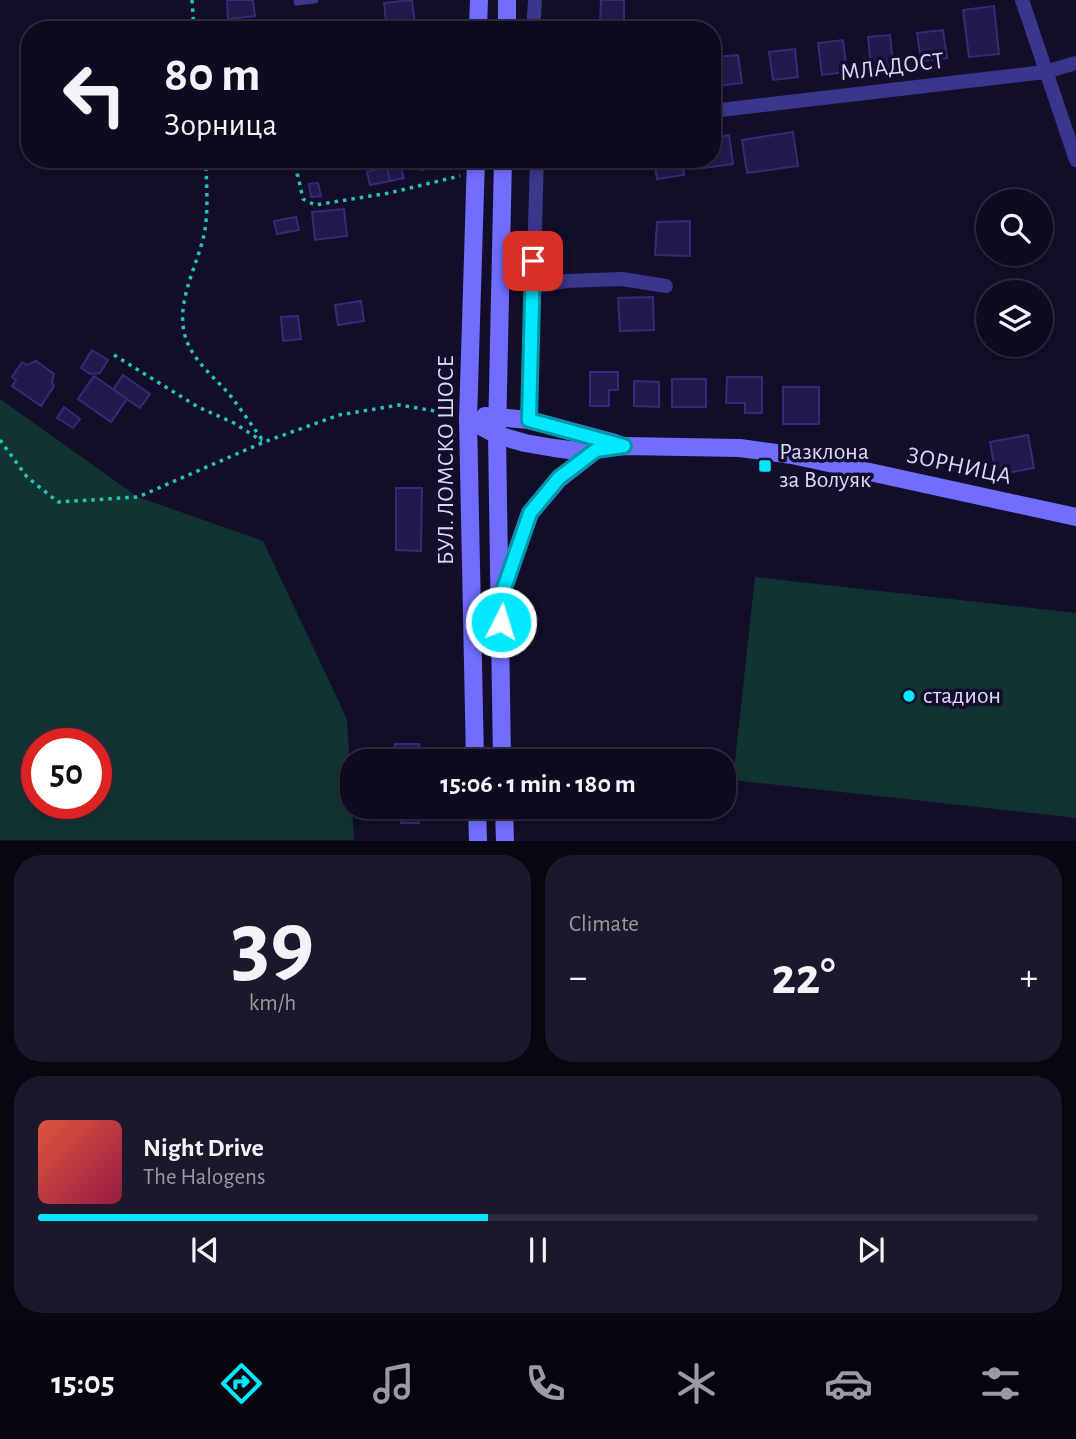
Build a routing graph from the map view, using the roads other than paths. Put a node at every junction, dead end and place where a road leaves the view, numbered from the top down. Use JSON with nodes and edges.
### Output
{"nodes":[{"id":1,"x":315,"y":0,"type":"edge"},
{"id":2,"x":479,"y":0,"type":"edge"},
{"id":3,"x":507,"y":0,"type":"edge"},
{"id":4,"x":535,"y":0,"type":"edge"},
{"id":5,"x":1022,"y":0,"type":"edge"},
{"id":6,"x":297,"y":2,"type":"dead end"},
{"id":7,"x":478,"y":21,"type":"edge"},
{"id":8,"x":507,"y":21,"type":"edge"},
{"id":9,"x":534,"y":21,"type":"edge"},
{"id":10,"x":1076,"y":63,"type":"edge"},
{"id":11,"x":1045,"y":72,"type":"junction"},
{"id":12,"x":721,"y":110,"type":"edge"},
{"id":13,"x":1076,"y":160,"type":"edge"},
{"id":14,"x":475,"y":168,"type":"edge"},
{"id":15,"x":503,"y":168,"type":"edge"},
{"id":16,"x":537,"y":168,"type":"edge"},
{"id":17,"x":666,"y":286,"type":"dead end"},
{"id":18,"x":532,"y":287,"type":"junction"},
{"id":19,"x":468,"y":419,"type":"junction"},
{"id":20,"x":529,"y":420,"type":"junction"},
{"id":21,"x":497,"y":426,"type":"junction"},
{"id":22,"x":624,"y":446,"type":"junction"},
{"id":23,"x":596,"y":450,"type":"junction"},
{"id":24,"x":1076,"y":517,"type":"edge"},
{"id":25,"x":501,"y":597,"type":"junction"},
{"id":26,"x":475,"y":749,"type":"edge"},
{"id":27,"x":502,"y":749,"type":"edge"},
{"id":28,"x":477,"y":819,"type":"edge"},
{"id":29,"x":504,"y":819,"type":"edge"},
{"id":30,"x":478,"y":841,"type":"edge"},
{"id":31,"x":505,"y":841,"type":"edge"}],
"edges":[{"from":1,"to":6,"type":"lane"},
{"from":2,"to":7,"type":"main road"},
{"from":3,"to":8,"type":"main road"},
{"from":4,"to":9,"type":"street"},
{"from":5,"to":11,"type":"street"},
{"from":10,"to":11,"type":"street","name":"МЛАДОСТ"},
{"from":11,"to":12,"type":"street","name":"МЛАДОСТ"},
{"from":11,"to":13,"type":"street"},
{"from":14,"to":19,"type":"main road","name":"БУЛ. ЛОМСКО ШОСЕ"},
{"from":15,"to":21,"type":"main road","name":"БУЛ. ЛОМСКО ШОСЕ"},
{"from":16,"to":18,"type":"street"},
{"from":17,"to":18,"type":"street"},
{"from":18,"to":20,"type":"street"},
{"from":19,"to":21,"type":"main road","name":"ЗОРНИЦА"},
{"from":19,"to":26,"type":"main road","name":"БУЛ. ЛОМСКО ШОСЕ"},
{"from":20,"to":21,"type":"main road","name":"ЗОРНИЦА"},
{"from":20,"to":22,"type":"main road","name":"ЗОРНИЦА"},
{"from":21,"to":23,"type":"main road","name":"ЗОРНИЦА"},
{"from":21,"to":25,"type":"main road","name":"БУЛ. ЛОМСКО ШОСЕ"},
{"from":22,"to":23,"type":"main road","name":"ЗОРНИЦА"},
{"from":22,"to":24,"type":"main road","name":"ЗОРНИЦА"},
{"from":23,"to":25,"type":"main road"},
{"from":25,"to":27,"type":"main road","name":"БУЛ. ЛОМСКО ШОСЕ"},
{"from":28,"to":30,"type":"main road"},
{"from":29,"to":31,"type":"main road"}]}
